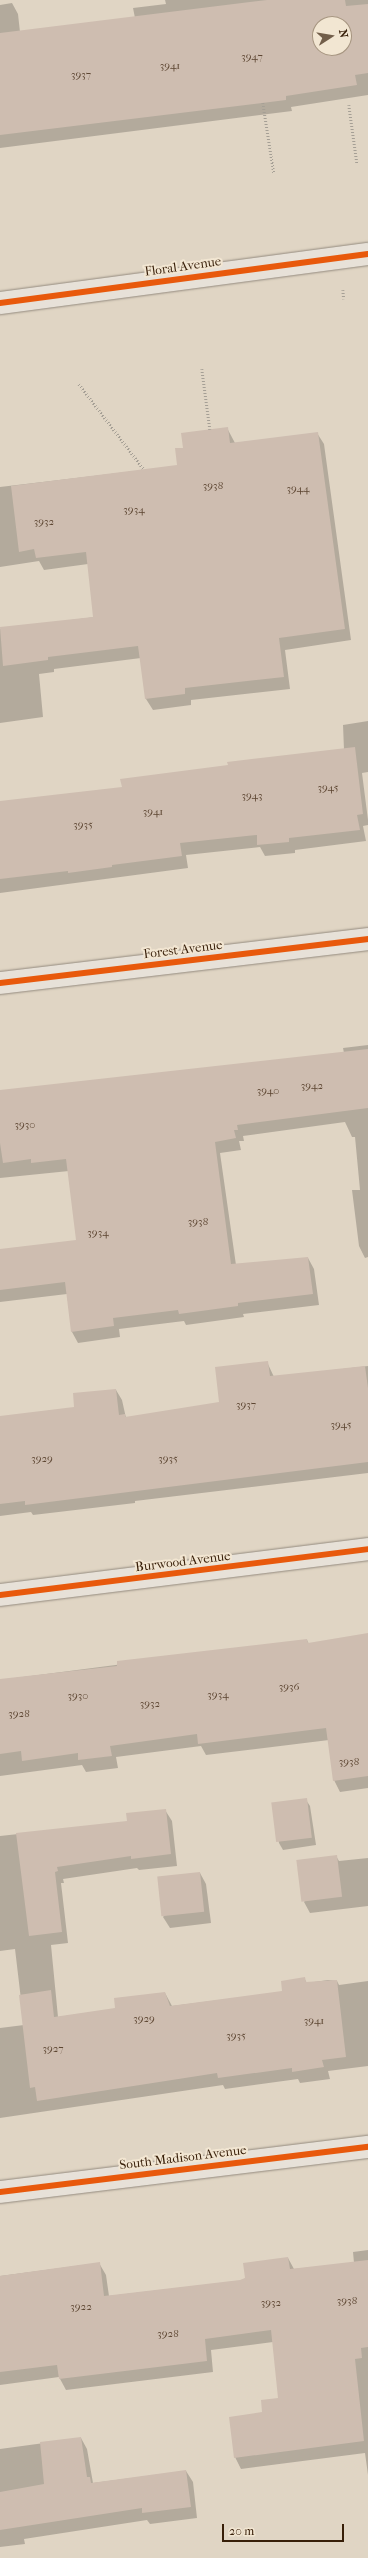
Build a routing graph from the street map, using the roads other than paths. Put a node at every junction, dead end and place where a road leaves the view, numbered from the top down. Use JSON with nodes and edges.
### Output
{"nodes":[{"id":1,"x":368,"y":254,"type":"edge"},
{"id":2,"x":0,"y":303,"type":"edge"},
{"id":3,"x":368,"y":939,"type":"edge"},
{"id":4,"x":0,"y":983,"type":"edge"},
{"id":5,"x":368,"y":1549,"type":"edge"},
{"id":6,"x":0,"y":1595,"type":"edge"},
{"id":7,"x":368,"y":2147,"type":"edge"},
{"id":8,"x":0,"y":2192,"type":"edge"}],
"edges":[{"from":1,"to":2,"type":"street","name":"Floral Avenue"},
{"from":3,"to":4,"type":"street","name":"Forest Avenue"},
{"from":5,"to":6,"type":"street","name":"Burwood Avenue"},
{"from":7,"to":8,"type":"street","name":"South Madison Avenue"}]}
